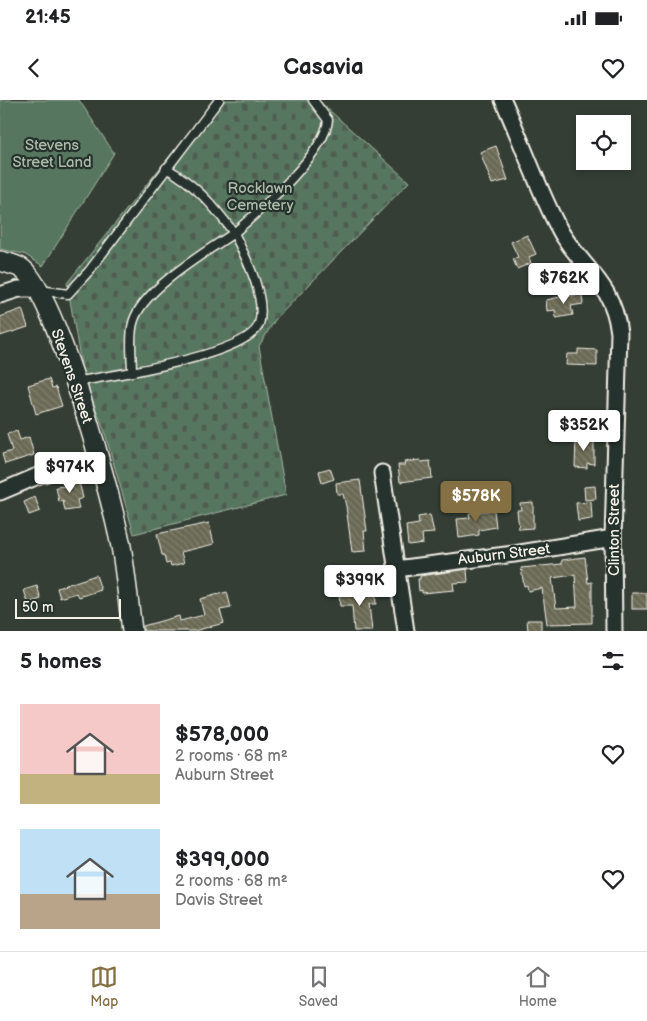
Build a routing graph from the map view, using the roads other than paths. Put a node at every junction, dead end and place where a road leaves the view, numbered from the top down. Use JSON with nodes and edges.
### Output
{"nodes":[{"id":1,"x":219,"y":100,"type":"edge"},
{"id":2,"x":313,"y":100,"type":"edge"},
{"id":3,"x":503,"y":100,"type":"edge"},
{"id":4,"x":166,"y":168,"type":"junction"},
{"id":5,"x":234,"y":232,"type":"junction"},
{"id":6,"x":0,"y":261,"type":"edge"},
{"id":7,"x":38,"y":289,"type":"junction"},
{"id":8,"x":0,"y":295,"type":"edge"},
{"id":9,"x":132,"y":372,"type":"junction"},
{"id":10,"x":75,"y":382,"type":"junction"},
{"id":11,"x":99,"y":459,"type":"junction"},
{"id":12,"x":382,"y":473,"type":"dead end"},
{"id":13,"x":0,"y":492,"type":"edge"},
{"id":14,"x":613,"y":538,"type":"junction"},
{"id":15,"x":396,"y":569,"type":"junction"},
{"id":16,"x":132,"y":631,"type":"edge"},
{"id":17,"x":406,"y":631,"type":"edge"},
{"id":18,"x":614,"y":631,"type":"edge"}],
"edges":[{"from":1,"to":4,"type":"lane"},
{"from":2,"to":5,"type":"lane"},
{"from":3,"to":14,"type":"street","name":"Clinton Street"},
{"from":4,"to":5,"type":"lane"},
{"from":4,"to":7,"type":"lane"},
{"from":5,"to":9,"type":"lane"},
{"from":5,"to":9,"type":"lane"},
{"from":6,"to":7,"type":"street","name":"Stevens Street"},
{"from":7,"to":8,"type":"street"},
{"from":7,"to":10,"type":"street","name":"Stevens Street"},
{"from":9,"to":10,"type":"lane"},
{"from":10,"to":11,"type":"street","name":"Stevens Street"},
{"from":11,"to":13,"type":"street"},
{"from":11,"to":16,"type":"street","name":"Stevens Street"},
{"from":12,"to":15,"type":"street"},
{"from":14,"to":15,"type":"street","name":"Auburn Street"},
{"from":14,"to":18,"type":"street","name":"Clinton Street"},
{"from":15,"to":17,"type":"street"}]}
